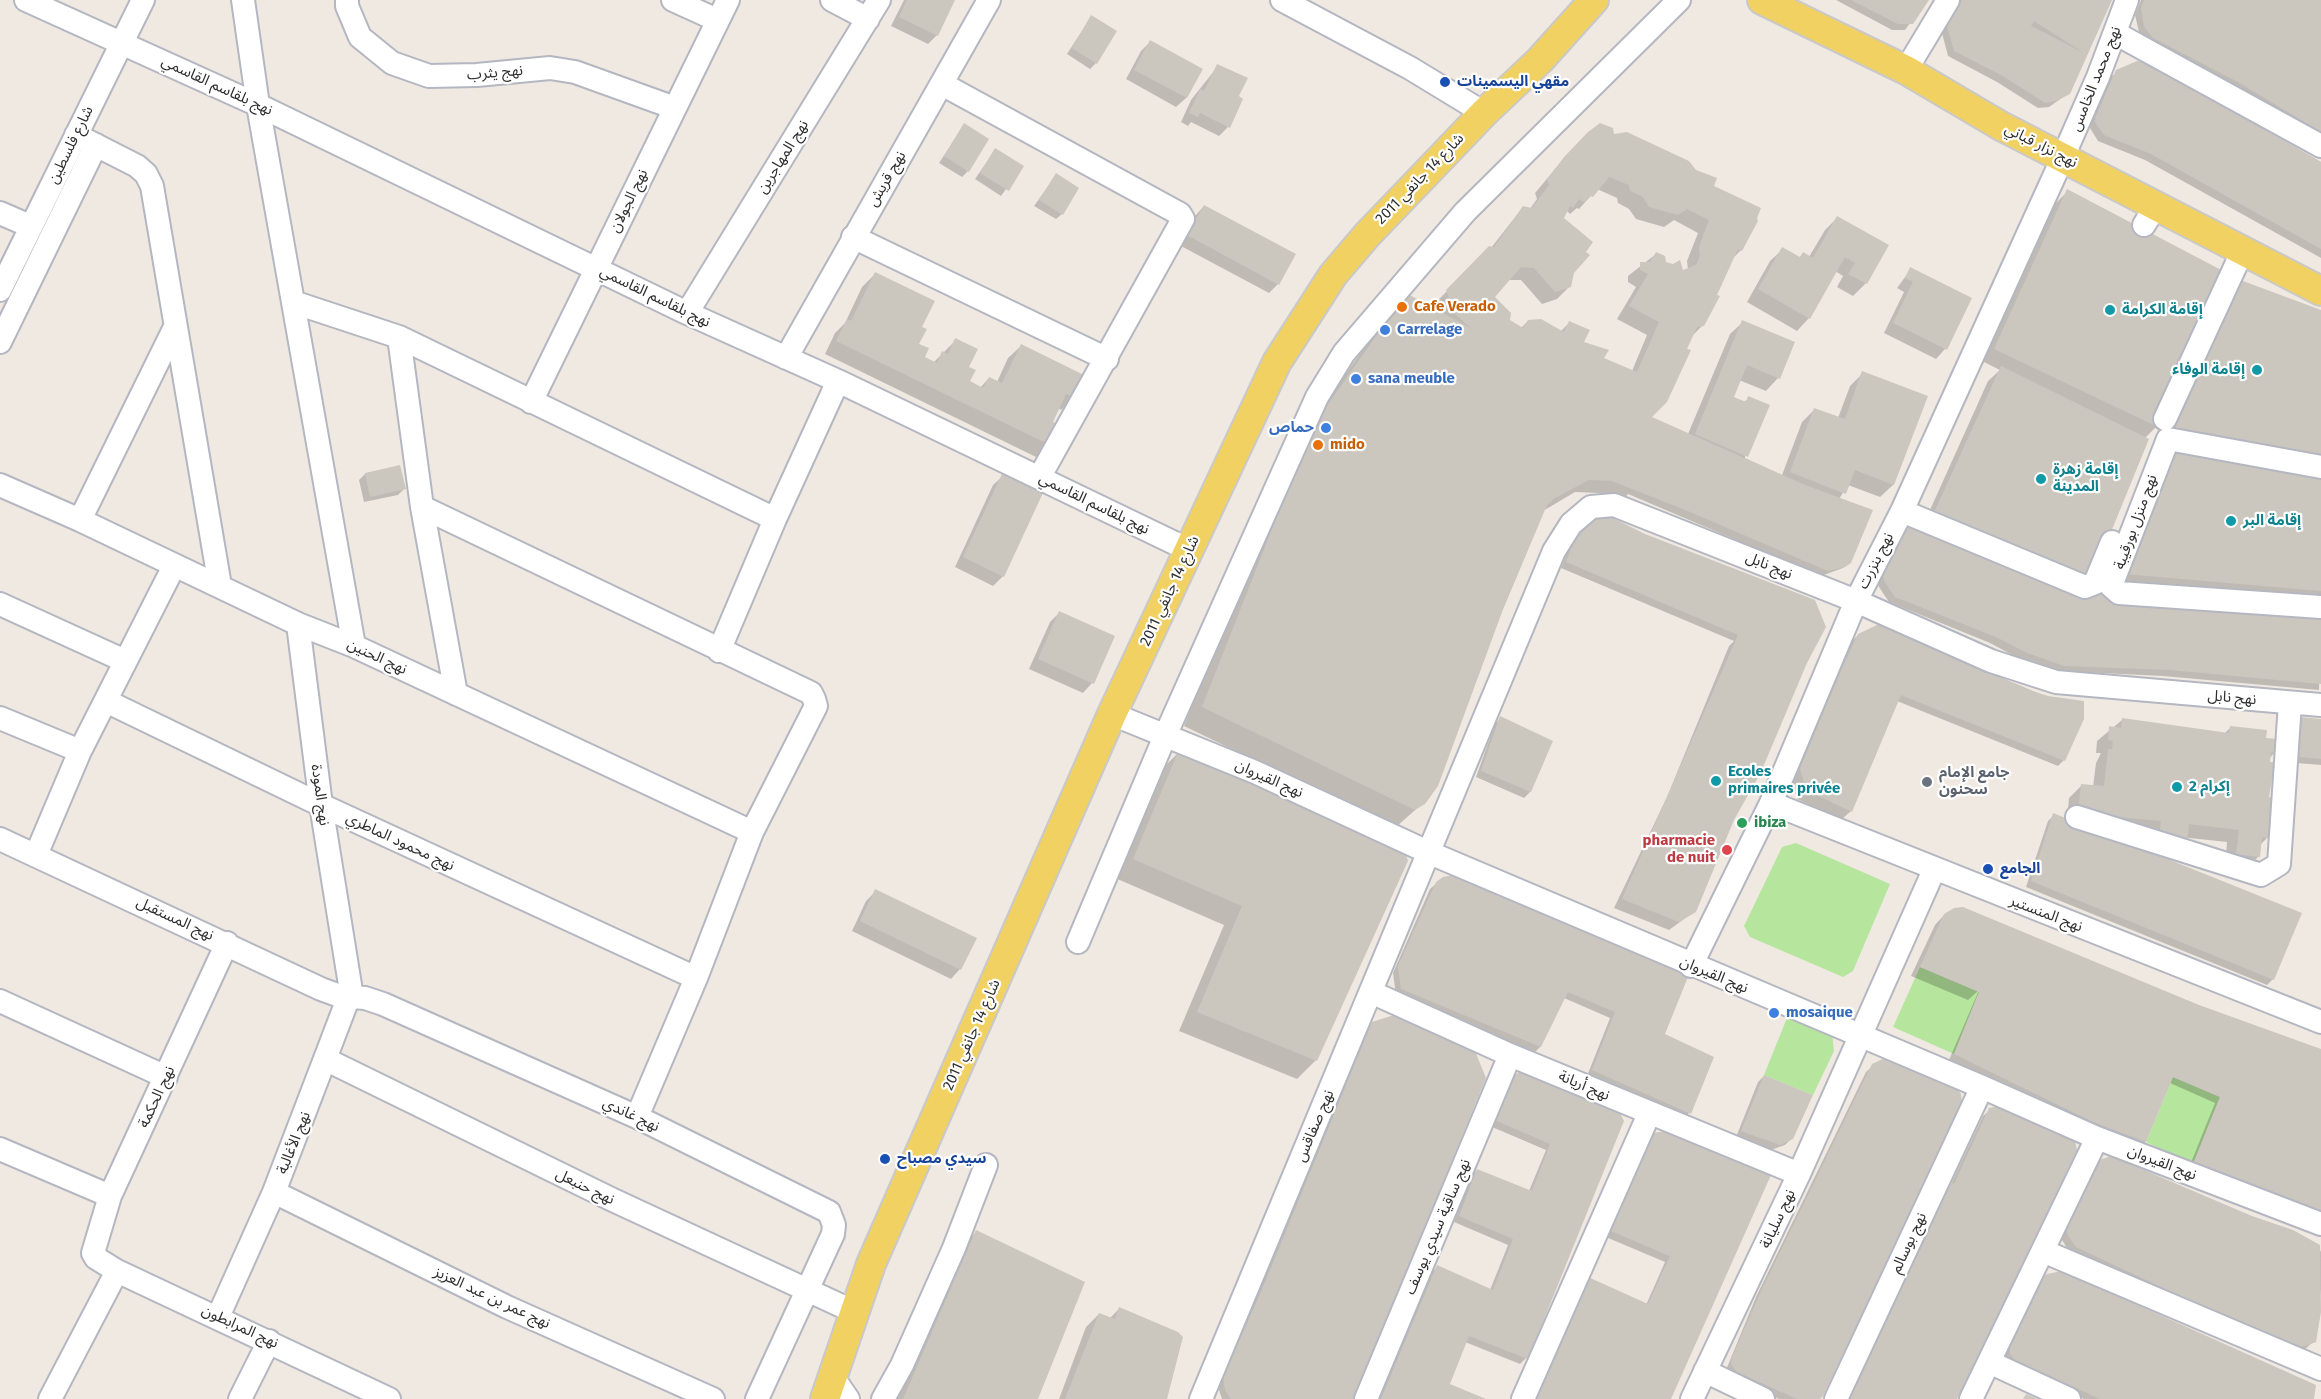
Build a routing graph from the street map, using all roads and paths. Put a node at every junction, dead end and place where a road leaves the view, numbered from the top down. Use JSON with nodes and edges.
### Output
{"nodes":[{"id":1,"x":26,"y":0,"type":"edge"},
{"id":2,"x":143,"y":0,"type":"edge"},
{"id":3,"x":243,"y":0,"type":"edge"},
{"id":4,"x":347,"y":0,"type":"edge"},
{"id":5,"x":673,"y":0,"type":"edge"},
{"id":6,"x":728,"y":0,"type":"edge"},
{"id":7,"x":832,"y":0,"type":"edge"},
{"id":8,"x":989,"y":0,"type":"edge"},
{"id":9,"x":1282,"y":0,"type":"edge"},
{"id":10,"x":1594,"y":0,"type":"edge"},
{"id":11,"x":1679,"y":0,"type":"edge"},
{"id":12,"x":1948,"y":0,"type":"edge"},
{"id":13,"x":2127,"y":0,"type":"edge"},
{"id":14,"x":1767,"y":1,"type":"edge"},
{"id":15,"x":873,"y":10,"type":"edge"},
{"id":16,"x":717,"y":20,"type":"junction"},
{"id":17,"x":2115,"y":33,"type":"junction"},
{"id":18,"x":122,"y":41,"type":"junction"},
{"id":19,"x":1906,"y":70,"type":"junction"},
{"id":20,"x":942,"y":84,"type":"junction"},
{"id":21,"x":258,"y":105,"type":"junction"},
{"id":22,"x":675,"y":108,"type":"junction"},
{"id":23,"x":1484,"y":113,"type":"junction"},
{"id":24,"x":75,"y":135,"type":"junction"},
{"id":25,"x":96,"y":145,"type":"junction"},
{"id":26,"x":2321,"y":146,"type":"edge"},
{"id":27,"x":2063,"y":158,"type":"junction"},
{"id":28,"x":0,"y":213,"type":"edge"},
{"id":29,"x":30,"y":226,"type":"junction"},
{"id":30,"x":853,"y":237,"type":"junction"},
{"id":31,"x":2242,"y":252,"type":"junction"},
{"id":32,"x":596,"y":269,"type":"junction"},
{"id":33,"x":0,"y":290,"type":"edge"},
{"id":34,"x":2321,"y":291,"type":"edge"},
{"id":35,"x":293,"y":303,"type":"junction"},
{"id":36,"x":687,"y":313,"type":"junction"},
{"id":37,"x":174,"y":329,"type":"junction"},
{"id":38,"x":399,"y":337,"type":"junction"},
{"id":39,"x":0,"y":342,"type":"edge"},
{"id":40,"x":786,"y":358,"type":"junction"},
{"id":41,"x":1107,"y":359,"type":"junction"},
{"id":42,"x":838,"y":381,"type":"junction"},
{"id":43,"x":531,"y":402,"type":"junction"},
{"id":44,"x":2165,"y":419,"type":"dead end"},
{"id":45,"x":2146,"y":454,"type":"dead end"},
{"id":46,"x":2321,"y":467,"type":"edge"},
{"id":47,"x":1039,"y":478,"type":"junction"},
{"id":48,"x":0,"y":485,"type":"edge"},
{"id":49,"x":422,"y":507,"type":"junction"},
{"id":50,"x":1902,"y":511,"type":"junction"},
{"id":51,"x":775,"y":519,"type":"junction"},
{"id":52,"x":80,"y":520,"type":"junction"},
{"id":53,"x":1189,"y":550,"type":"junction"},
{"id":54,"x":174,"y":566,"type":"junction"},
{"id":55,"x":220,"y":586,"type":"junction"},
{"id":56,"x":1856,"y":601,"type":"junction"},
{"id":57,"x":0,"y":604,"type":"edge"},
{"id":58,"x":2321,"y":607,"type":"edge"},
{"id":59,"x":298,"y":624,"type":"junction"},
{"id":60,"x":354,"y":646,"type":"junction"},
{"id":61,"x":719,"y":651,"type":"junction"},
{"id":62,"x":125,"y":661,"type":"junction"},
{"id":63,"x":456,"y":694,"type":"junction"},
{"id":64,"x":106,"y":701,"type":"junction"},
{"id":65,"x":2290,"y":703,"type":"junction"},
{"id":66,"x":2321,"y":705,"type":"edge"},
{"id":67,"x":1112,"y":714,"type":"junction"},
{"id":68,"x":0,"y":718,"type":"edge"},
{"id":69,"x":1165,"y":736,"type":"junction"},
{"id":70,"x":80,"y":751,"type":"junction"},
{"id":71,"x":1771,"y":803,"type":"junction"},
{"id":72,"x":321,"y":805,"type":"junction"},
{"id":73,"x":2077,"y":817,"type":"dead end"},
{"id":74,"x":752,"y":832,"type":"junction"},
{"id":75,"x":0,"y":839,"type":"edge"},
{"id":76,"x":1430,"y":853,"type":"junction"},
{"id":77,"x":36,"y":855,"type":"junction"},
{"id":78,"x":1934,"y":870,"type":"junction"},
{"id":79,"x":1078,"y":942,"type":"dead end"},
{"id":80,"x":227,"y":943,"type":"junction"},
{"id":81,"x":348,"y":964,"type":"joint"},
{"id":82,"x":1690,"y":966,"type":"junction"},
{"id":83,"x":696,"y":978,"type":"junction"},
{"id":84,"x":1371,"y":992,"type":"junction"},
{"id":85,"x":351,"y":997,"type":"junction"},
{"id":86,"x":0,"y":1001,"type":"edge"},
{"id":87,"x":2321,"y":1022,"type":"edge"},
{"id":88,"x":1860,"y":1036,"type":"junction"},
{"id":89,"x":1510,"y":1055,"type":"junction"},
{"id":90,"x":327,"y":1060,"type":"junction"},
{"id":91,"x":166,"y":1077,"type":"junction"},
{"id":92,"x":1982,"y":1087,"type":"junction"},
{"id":93,"x":1649,"y":1113,"type":"junction"},
{"id":94,"x":637,"y":1117,"type":"junction"},
{"id":95,"x":2097,"y":1138,"type":"junction"},
{"id":96,"x":0,"y":1149,"type":"edge"},
{"id":97,"x":986,"y":1165,"type":"dead end"},
{"id":98,"x":1799,"y":1174,"type":"junction"},
{"id":99,"x":274,"y":1192,"type":"junction"},
{"id":100,"x":110,"y":1196,"type":"junction"},
{"id":101,"x":2321,"y":1224,"type":"edge"},
{"id":102,"x":2043,"y":1251,"type":"junction"},
{"id":103,"x":93,"y":1253,"type":"joint"},
{"id":104,"x":871,"y":1264,"type":"junction"},
{"id":105,"x":117,"y":1272,"type":"junction"},
{"id":106,"x":805,"y":1289,"type":"junction"},
{"id":107,"x":846,"y":1308,"type":"junction"},
{"id":108,"x":218,"y":1317,"type":"junction"},
{"id":109,"x":269,"y":1341,"type":"junction"},
{"id":110,"x":1989,"y":1362,"type":"junction"},
{"id":111,"x":2321,"y":1370,"type":"edge"},
{"id":112,"x":1705,"y":1371,"type":"junction"},
{"id":113,"x":836,"y":1392,"type":"edge"},
{"id":114,"x":50,"y":1399,"type":"edge"},
{"id":115,"x":240,"y":1399,"type":"edge"},
{"id":116,"x":389,"y":1399,"type":"edge"},
{"id":117,"x":713,"y":1399,"type":"edge"},
{"id":118,"x":757,"y":1399,"type":"edge"},
{"id":119,"x":805,"y":1399,"type":"edge"},
{"id":120,"x":884,"y":1399,"type":"edge"},
{"id":121,"x":1201,"y":1399,"type":"edge"},
{"id":122,"x":1366,"y":1399,"type":"edge"},
{"id":123,"x":1523,"y":1399,"type":"edge"},
{"id":124,"x":1692,"y":1399,"type":"edge"},
{"id":125,"x":1763,"y":1399,"type":"edge"},
{"id":126,"x":1836,"y":1399,"type":"edge"},
{"id":127,"x":1971,"y":1399,"type":"edge"},
{"id":128,"x":2069,"y":1399,"type":"edge"}],
"edges":[{"from":1,"to":18,"type":"street","name":"نهج بلقاسم القاسمي"},
{"from":2,"to":18,"type":"street","name":"شارع فلسطين"},
{"from":3,"to":21,"type":"street"},
{"from":4,"to":22,"type":"street","name":"نهج يثرب"},
{"from":5,"to":16,"type":"street"},
{"from":6,"to":16,"type":"street","name":"نهج الجولان"},
{"from":7,"to":15,"type":"street"},
{"from":8,"to":20,"type":"street","name":"نهج قريش"},
{"from":9,"to":23,"type":"street"},
{"from":10,"to":23,"type":"main road","name":"شارع 14 جانفي 2011"},
{"from":11,"to":69,"type":"street"},
{"from":12,"to":19,"type":"street"},
{"from":13,"to":17,"type":"street","name":"نهج محمد الخامس"},
{"from":14,"to":19,"type":"main road","name":"نهج نزار قباني"},
{"from":15,"to":36,"type":"street","name":"نهج المهاجرين"},
{"from":16,"to":22,"type":"street","name":"نهج الجولان"},
{"from":17,"to":26,"type":"street"},
{"from":17,"to":27,"type":"street","name":"نهج محمد الخامس"},
{"from":18,"to":21,"type":"street","name":"نهج بلقاسم القاسمي"},
{"from":18,"to":24,"type":"street","name":"شارع فلسطين"},
{"from":19,"to":27,"type":"main road","name":"نهج نزار قباني"},
{"from":20,"to":30,"type":"street","name":"نهج قريش"},
{"from":20,"to":41,"type":"street"},
{"from":21,"to":32,"type":"street","name":"نهج بلقاسم القاسمي"},
{"from":21,"to":35,"type":"street"},
{"from":22,"to":32,"type":"street","name":"نهج الجولان"},
{"from":23,"to":53,"type":"main road","name":"شارع 14 جانفي 2011"},
{"from":24,"to":25,"type":"street"},
{"from":24,"to":29,"type":"street","name":"شارع فلسطين"},
{"from":25,"to":37,"type":"street"},
{"from":25,"to":39,"type":"street"},
{"from":27,"to":31,"type":"main road","name":"نهج نزار قباني"},
{"from":27,"to":50,"type":"street","name":"نهج بنزرت"},
{"from":28,"to":29,"type":"street"},
{"from":29,"to":33,"type":"street","name":"شارع فلسطين"},
{"from":30,"to":40,"type":"street","name":"نهج قريش"},
{"from":30,"to":41,"type":"street"},
{"from":31,"to":34,"type":"main road","name":"نهج نزار قباني"},
{"from":31,"to":44,"type":"street"},
{"from":32,"to":36,"type":"street","name":"نهج بلقاسم القاسمي"},
{"from":32,"to":43,"type":"street","name":"نهج الجولان"},
{"from":35,"to":38,"type":"street"},
{"from":35,"to":60,"type":"street"},
{"from":36,"to":40,"type":"street","name":"نهج بلقاسم القاسمي"},
{"from":37,"to":52,"type":"street"},
{"from":37,"to":55,"type":"street"},
{"from":38,"to":43,"type":"street"},
{"from":38,"to":49,"type":"street"},
{"from":40,"to":42,"type":"street","name":"نهج بلقاسم القاسمي"},
{"from":41,"to":47,"type":"street"},
{"from":42,"to":47,"type":"street","name":"نهج بلقاسم القاسمي"},
{"from":42,"to":51,"type":"street"},
{"from":43,"to":51,"type":"street"},
{"from":45,"to":50,"type":"street"},
{"from":46,"to":58,"type":"street","name":"نهج منزل بورقيبة"},
{"from":47,"to":53,"type":"street","name":"نهج بلقاسم القاسمي"},
{"from":48,"to":52,"type":"street","name":"نهج الحنين"},
{"from":49,"to":61,"type":"street"},
{"from":49,"to":63,"type":"street"},
{"from":50,"to":56,"type":"street","name":"نهج بنزرت"},
{"from":51,"to":61,"type":"street"},
{"from":52,"to":54,"type":"street","name":"نهج الحنين"},
{"from":53,"to":67,"type":"main road","name":"شارع 14 جانفي 2011"},
{"from":54,"to":55,"type":"street","name":"نهج الحنين"},
{"from":54,"to":62,"type":"street"},
{"from":55,"to":59,"type":"street","name":"نهج الحنين"},
{"from":56,"to":65,"type":"street","name":"نهج نابل"},
{"from":56,"to":71,"type":"street","name":"نهج بنزرت"},
{"from":56,"to":76,"type":"street","name":"نهج نابل"},
{"from":57,"to":62,"type":"street"},
{"from":59,"to":60,"type":"street","name":"نهج الحنين"},
{"from":59,"to":72,"type":"street","name":"نهج المودة"},
{"from":60,"to":63,"type":"street","name":"نهج الحنين"},
{"from":61,"to":74,"type":"street"},
{"from":62,"to":64,"type":"street"},
{"from":63,"to":74,"type":"street","name":"نهج الحنين"},
{"from":64,"to":70,"type":"street"},
{"from":64,"to":72,"type":"street","name":"نهج محمود الماطري"},
{"from":65,"to":66,"type":"street","name":"نهج نابل"},
{"from":65,"to":73,"type":"street"},
{"from":67,"to":69,"type":"street","name":"نهج القيروان"},
{"from":67,"to":104,"type":"main road","name":"شارع 14 جانفي 2011"},
{"from":68,"to":70,"type":"street"},
{"from":69,"to":76,"type":"street","name":"نهج القيروان"},
{"from":69,"to":79,"type":"street"},
{"from":70,"to":77,"type":"street"},
{"from":71,"to":78,"type":"street","name":"نهج المنستير"},
{"from":71,"to":82,"type":"street","name":"نهج بنزرت"},
{"from":72,"to":81,"type":"street","name":"نهج المودة"},
{"from":72,"to":83,"type":"street","name":"نهج محمود الماطري"},
{"from":74,"to":83,"type":"street"},
{"from":75,"to":77,"type":"street","name":"نهج المستقبل"},
{"from":76,"to":82,"type":"street","name":"نهج القيروان"},
{"from":76,"to":84,"type":"street","name":"نهج صفاقس"},
{"from":77,"to":80,"type":"street","name":"نهج المستقبل"},
{"from":78,"to":87,"type":"street","name":"نهج المنستير"},
{"from":78,"to":88,"type":"street","name":"نهج سليانة"},
{"from":80,"to":85,"type":"street","name":"نهج المستقبل"},
{"from":80,"to":91,"type":"street","name":"نهج الحكمة"},
{"from":81,"to":85,"type":"street","name":"نهج الأغالبة"},
{"from":82,"to":88,"type":"street","name":"نهج القيروان"},
{"from":83,"to":94,"type":"street"},
{"from":84,"to":89,"type":"street","name":"نهج أريانة"},
{"from":84,"to":121,"type":"street","name":"نهج صفاقس"},
{"from":85,"to":90,"type":"street","name":"نهج الأغالبة"},
{"from":85,"to":94,"type":"street","name":"نهج غاندي"},
{"from":86,"to":91,"type":"street"},
{"from":88,"to":92,"type":"street","name":"نهج القيروان"},
{"from":88,"to":98,"type":"street","name":"نهج سليانة"},
{"from":89,"to":93,"type":"street","name":"نهج أريانة"},
{"from":89,"to":122,"type":"street","name":"نهج ساقية سيدي يوسف"},
{"from":90,"to":99,"type":"street","name":"نهج الأغالبة"},
{"from":90,"to":106,"type":"street","name":"نهج حنبعل"},
{"from":91,"to":100,"type":"street","name":"نهج الحكمة"},
{"from":92,"to":95,"type":"street","name":"نهج القيروان"},
{"from":92,"to":126,"type":"street","name":"نهج بوسالم"},
{"from":93,"to":98,"type":"street","name":"نهج أريانة"},
{"from":93,"to":123,"type":"street"},
{"from":94,"to":106,"type":"street","name":"نهج غاندي"},
{"from":95,"to":101,"type":"street","name":"نهج القيروان"},
{"from":95,"to":102,"type":"street"},
{"from":96,"to":100,"type":"street"},
{"from":97,"to":120,"type":"street"},
{"from":98,"to":112,"type":"street","name":"نهج سليانة"},
{"from":99,"to":108,"type":"street","name":"نهج الأغالبة"},
{"from":99,"to":117,"type":"street","name":"نهج عمر بن عبد العزيز"},
{"from":100,"to":103,"type":"street","name":"نهج الحكمة"},
{"from":102,"to":110,"type":"street"},
{"from":102,"to":111,"type":"street"},
{"from":103,"to":105,"type":"street","name":"نهج المرابطون"},
{"from":104,"to":107,"type":"main road","name":"شارع 14 جانفي 2011"},
{"from":104,"to":113,"type":"main road","name":"شارع 14 جانفي 2011"},
{"from":105,"to":108,"type":"street","name":"نهج المرابطون"},
{"from":105,"to":114,"type":"street"},
{"from":106,"to":107,"type":"street","name":"نهج حنبعل"},
{"from":106,"to":118,"type":"street"},
{"from":107,"to":119,"type":"main road","name":"شارع 14 جانفي 2011"},
{"from":108,"to":109,"type":"street","name":"نهج المرابطون"},
{"from":109,"to":115,"type":"street"},
{"from":109,"to":116,"type":"street","name":"نهج المرابطون"},
{"from":110,"to":127,"type":"street"},
{"from":110,"to":128,"type":"street"},
{"from":112,"to":124,"type":"street","name":"نهج سليانة"},
{"from":112,"to":125,"type":"street"}]}
